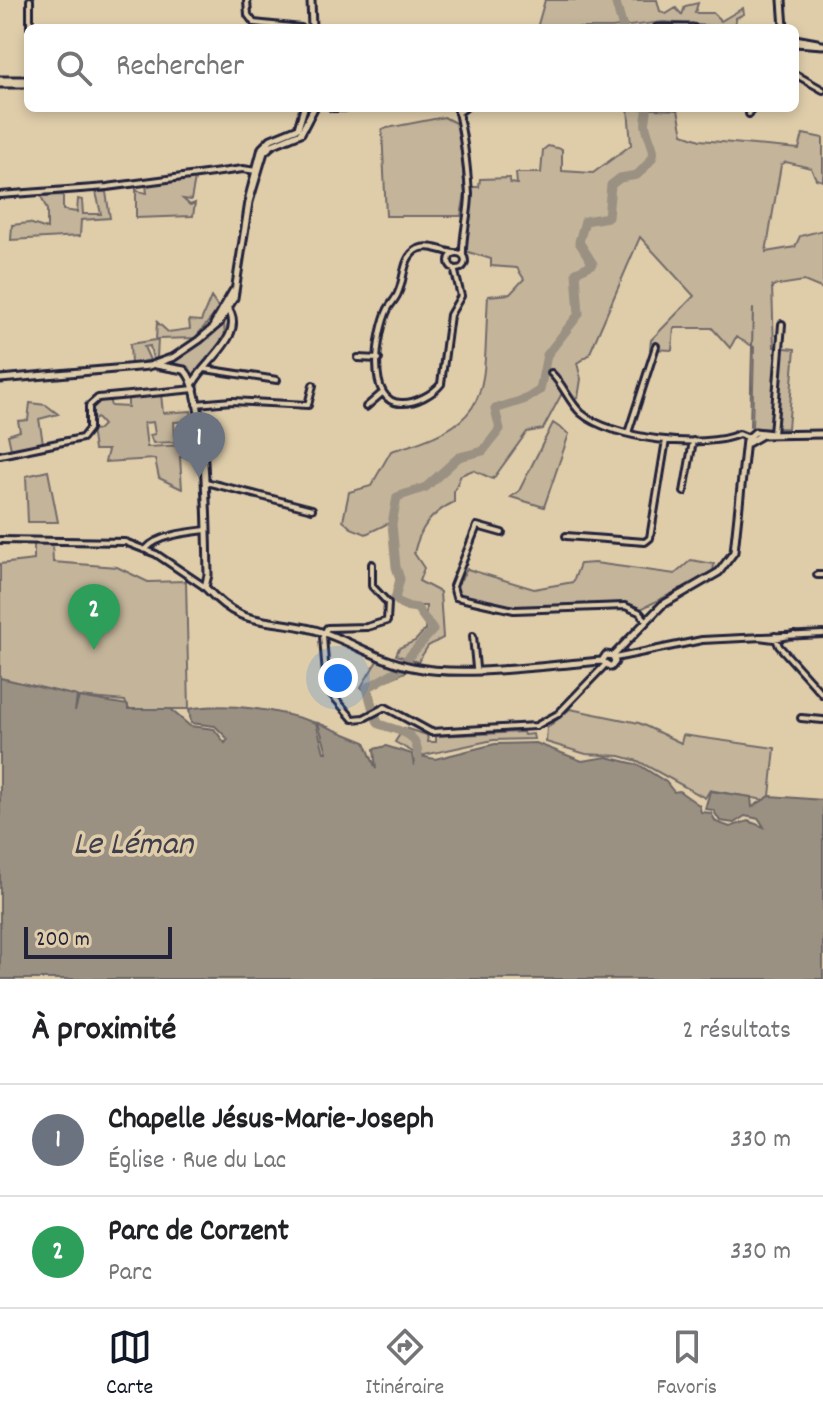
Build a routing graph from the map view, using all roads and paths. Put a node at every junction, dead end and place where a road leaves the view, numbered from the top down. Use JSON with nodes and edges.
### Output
{"nodes":[{"id":1,"x":30,"y":0,"type":"edge"},
{"id":2,"x":247,"y":0,"type":"edge"},
{"id":3,"x":311,"y":0,"type":"edge"},
{"id":4,"x":782,"y":0,"type":"edge"},
{"id":5,"x":30,"y":24,"type":"edge"},
{"id":6,"x":263,"y":24,"type":"edge"},
{"id":7,"x":312,"y":24,"type":"edge"},
{"id":8,"x":781,"y":24,"type":"edge"},
{"id":9,"x":799,"y":42,"type":"edge"},
{"id":10,"x":822,"y":45,"type":"edge"},
{"id":11,"x":799,"y":76,"type":"edge"},
{"id":12,"x":0,"y":82,"type":"edge"},
{"id":13,"x":24,"y":82,"type":"edge"},
{"id":14,"x":823,"y":90,"type":"edge"},
{"id":15,"x":303,"y":112,"type":"edge"},
{"id":16,"x":312,"y":112,"type":"edge"},
{"id":17,"x":458,"y":112,"type":"edge"},
{"id":18,"x":286,"y":137,"type":"junction"},
{"id":19,"x":256,"y":171,"type":"junction"},
{"id":20,"x":0,"y":195,"type":"edge"},
{"id":21,"x":462,"y":246,"type":"junction"},
{"id":22,"x":443,"y":251,"type":"junction"},
{"id":23,"x":455,"y":253,"type":"junction"},
{"id":24,"x":463,"y":256,"type":"junction"},
{"id":25,"x":449,"y":260,"type":"junction"},
{"id":26,"x":462,"y":267,"type":"junction"},
{"id":27,"x":454,"y":268,"type":"junction"},
{"id":28,"x":459,"y":276,"type":"junction"},
{"id":29,"x":227,"y":312,"type":"junction"},
{"id":30,"x":782,"y":324,"type":"dead end"},
{"id":31,"x":656,"y":346,"type":"dead end"},
{"id":32,"x":358,"y":358,"type":"dead end"},
{"id":33,"x":379,"y":359,"type":"junction"},
{"id":34,"x":156,"y":365,"type":"junction"},
{"id":35,"x":203,"y":369,"type":"junction"},
{"id":36,"x":551,"y":373,"type":"dead end"},
{"id":37,"x":0,"y":379,"type":"edge"},
{"id":38,"x":277,"y":380,"type":"dead end"},
{"id":39,"x":313,"y":385,"type":"dead end"},
{"id":40,"x":194,"y":386,"type":"junction"},
{"id":41,"x":381,"y":394,"type":"junction"},
{"id":42,"x":196,"y":404,"type":"junction"},
{"id":43,"x":366,"y":407,"type":"dead end"},
{"id":44,"x":628,"y":433,"type":"junction"},
{"id":45,"x":773,"y":434,"type":"junction"},
{"id":46,"x":823,"y":434,"type":"edge"},
{"id":47,"x":749,"y":439,"type":"junction"},
{"id":48,"x":666,"y":440,"type":"junction"},
{"id":49,"x":693,"y":441,"type":"junction"},
{"id":50,"x":0,"y":455,"type":"edge"},
{"id":51,"x":206,"y":482,"type":"junction"},
{"id":52,"x":684,"y":492,"type":"dead end"},
{"id":53,"x":312,"y":509,"type":"dead end"},
{"id":54,"x":207,"y":530,"type":"junction"},
{"id":55,"x":502,"y":533,"type":"dead end"},
{"id":56,"x":566,"y":536,"type":"dead end"},
{"id":57,"x":0,"y":540,"type":"edge"},
{"id":58,"x":146,"y":549,"type":"junction"},
{"id":59,"x":372,"y":564,"type":"dead end"},
{"id":60,"x":205,"y":587,"type":"junction"},
{"id":61,"x":647,"y":621,"type":"junction"},
{"id":62,"x":324,"y":633,"type":"junction"},
{"id":63,"x":823,"y":634,"type":"edge"},
{"id":64,"x":473,"y":636,"type":"dead end"},
{"id":65,"x":784,"y":636,"type":"junction"},
{"id":66,"x":775,"y":637,"type":"junction"},
{"id":67,"x":787,"y":654,"type":"junction"},
{"id":68,"x":614,"y":657,"type":"junction"},
{"id":69,"x":603,"y":664,"type":"junction"},
{"id":70,"x":476,"y":667,"type":"junction"},
{"id":71,"x":823,"y":695,"type":"edge"},
{"id":72,"x":801,"y":718,"type":"dead end"},
{"id":73,"x":823,"y":720,"type":"edge"}],
"edges":[{"from":1,"to":5,"type":"street"},
{"from":2,"to":6,"type":"street"},
{"from":3,"to":7,"type":"street"},
{"from":4,"to":8,"type":"street"},
{"from":9,"to":10,"type":"street"},
{"from":11,"to":14,"type":"street"},
{"from":12,"to":13,"type":"street"},
{"from":15,"to":18,"type":"street"},
{"from":16,"to":18,"type":"street"},
{"from":17,"to":21,"type":"street"},
{"from":18,"to":19,"type":"street"},
{"from":19,"to":20,"type":"street"},
{"from":19,"to":29,"type":"street"},
{"from":21,"to":23,"type":"street"},
{"from":21,"to":24,"type":"street"},
{"from":22,"to":23,"type":"street"},
{"from":22,"to":25,"type":"street"},
{"from":22,"to":33,"type":"street"},
{"from":23,"to":24,"type":"street"},
{"from":23,"to":25,"type":"street"},
{"from":24,"to":26,"type":"street"},
{"from":25,"to":27,"type":"street"},
{"from":26,"to":27,"type":"street"},
{"from":26,"to":28,"type":"street"},
{"from":27,"to":28,"type":"street"},
{"from":28,"to":41,"type":"street"},
{"from":29,"to":34,"type":"street"},
{"from":29,"to":35,"type":"street"},
{"from":30,"to":45,"type":"street"},
{"from":31,"to":44,"type":"street"},
{"from":32,"to":33,"type":"street"},
{"from":33,"to":41,"type":"street"},
{"from":34,"to":37,"type":"street"},
{"from":34,"to":40,"type":"street"},
{"from":35,"to":38,"type":"street"},
{"from":35,"to":40,"type":"street"},
{"from":36,"to":44,"type":"street"},
{"from":39,"to":42,"type":"street"},
{"from":40,"to":42,"type":"street"},
{"from":40,"to":50,"type":"street"},
{"from":41,"to":43,"type":"street"},
{"from":42,"to":51,"type":"street"},
{"from":44,"to":48,"type":"street"},
{"from":45,"to":46,"type":"street"},
{"from":45,"to":47,"type":"street"},
{"from":47,"to":49,"type":"street"},
{"from":47,"to":61,"type":"street"},
{"from":48,"to":49,"type":"street"},
{"from":48,"to":56,"type":"street"},
{"from":49,"to":52,"type":"street"},
{"from":51,"to":53,"type":"street"},
{"from":51,"to":54,"type":"street"},
{"from":54,"to":58,"type":"street"},
{"from":54,"to":60,"type":"street"},
{"from":55,"to":61,"type":"street"},
{"from":57,"to":58,"type":"street"},
{"from":58,"to":60,"type":"street"},
{"from":59,"to":62,"type":"street"},
{"from":60,"to":62,"type":"street"},
{"from":61,"to":68,"type":"street"},
{"from":62,"to":69,"type":"street"},
{"from":62,"to":70,"type":"street"},
{"from":63,"to":65,"type":"street"},
{"from":64,"to":70,"type":"street"},
{"from":65,"to":66,"type":"street"},
{"from":65,"to":67,"type":"street"},
{"from":66,"to":67,"type":"street"},
{"from":66,"to":68,"type":"street"},
{"from":67,"to":71,"type":"street"},
{"from":68,"to":69,"type":"street"},
{"from":68,"to":69,"type":"street"},
{"from":69,"to":70,"type":"street"},
{"from":72,"to":73,"type":"street"}]}
